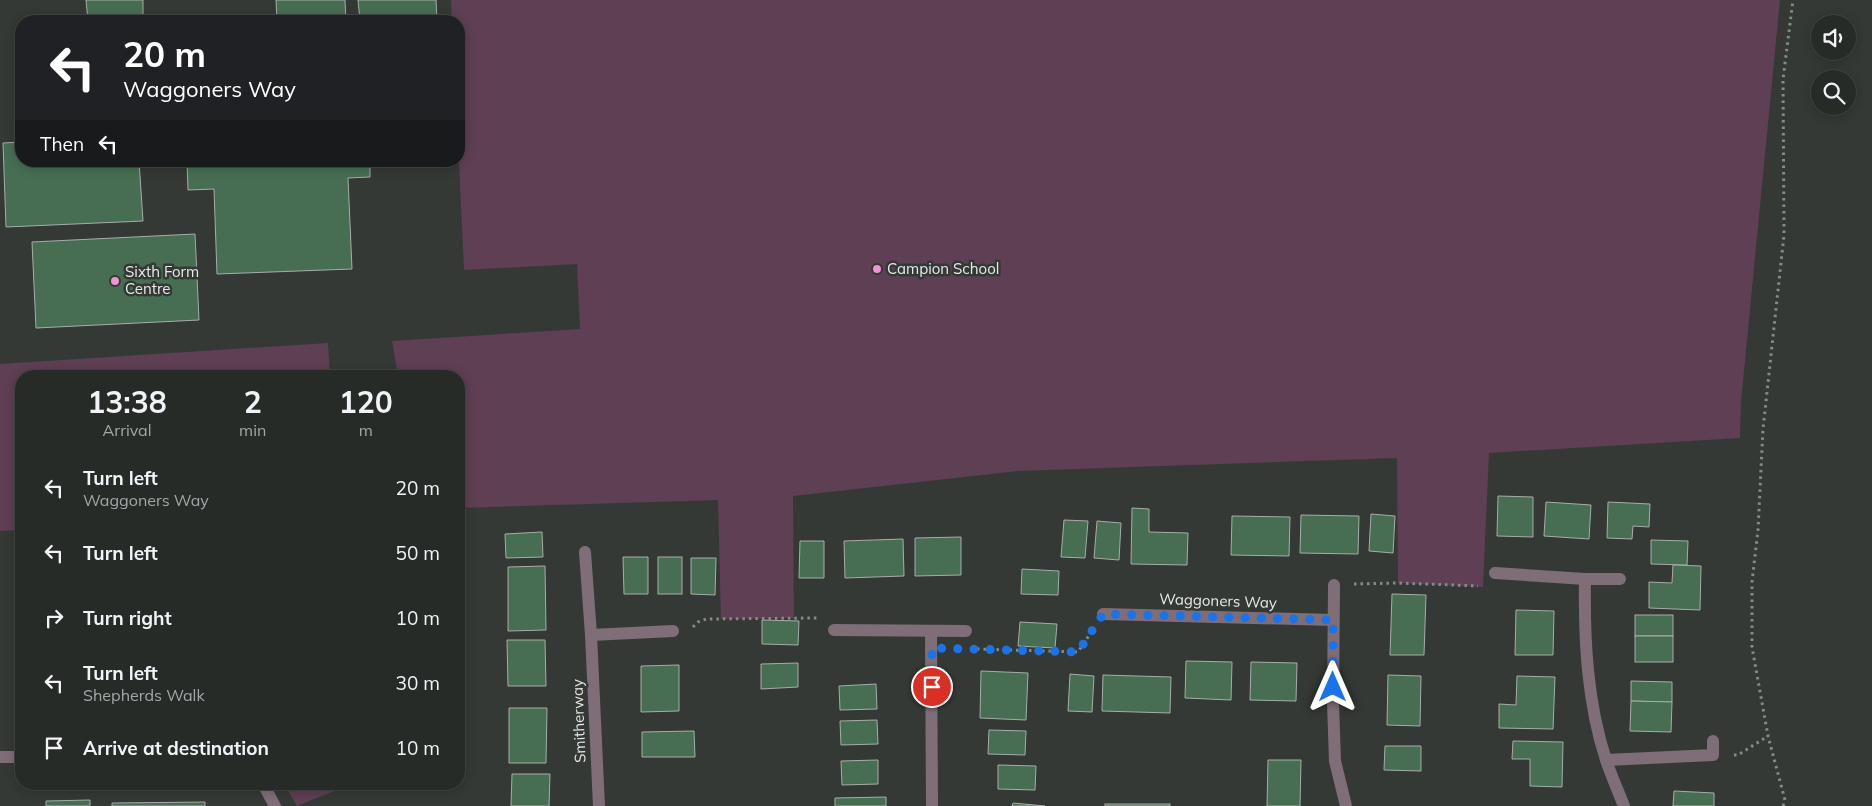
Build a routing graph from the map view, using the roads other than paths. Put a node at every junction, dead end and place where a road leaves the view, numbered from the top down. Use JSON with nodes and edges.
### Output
{"nodes":[{"id":1,"x":585,"y":552,"type":"dead end"},
{"id":2,"x":1495,"y":573,"type":"dead end"},
{"id":3,"x":1585,"y":578,"type":"junction"},
{"id":4,"x":1620,"y":579,"type":"dead end"},
{"id":5,"x":1334,"y":585,"type":"road end"},
{"id":6,"x":1103,"y":614,"type":"road end"},
{"id":7,"x":1333,"y":620,"type":"junction"},
{"id":8,"x":834,"y":630,"type":"road end"},
{"id":9,"x":673,"y":631,"type":"road end"},
{"id":10,"x":931,"y":631,"type":"junction"},
{"id":11,"x":966,"y":632,"type":"dead end"},
{"id":12,"x":591,"y":635,"type":"junction"},
{"id":13,"x":1713,"y":741,"type":"dead end"},
{"id":14,"x":0,"y":757,"type":"edge"},
{"id":15,"x":15,"y":757,"type":"edge"},
{"id":16,"x":1606,"y":760,"type":"junction"},
{"id":17,"x":266,"y":790,"type":"edge"},
{"id":18,"x":275,"y":806,"type":"edge"},
{"id":19,"x":599,"y":806,"type":"edge"},
{"id":20,"x":932,"y":806,"type":"edge"},
{"id":21,"x":1346,"y":806,"type":"edge"},
{"id":22,"x":1624,"y":806,"type":"edge"}],
"edges":[{"from":1,"to":12,"type":"street","name":"Smitherway"},
{"from":2,"to":3,"type":"street"},
{"from":3,"to":4,"type":"street"},
{"from":3,"to":16,"type":"street"},
{"from":5,"to":7,"type":"street"},
{"from":6,"to":7,"type":"street","name":"Waggoners Way"},
{"from":7,"to":21,"type":"street"},
{"from":8,"to":10,"type":"street"},
{"from":9,"to":12,"type":"street"},
{"from":10,"to":11,"type":"street"},
{"from":10,"to":20,"type":"street"},
{"from":12,"to":19,"type":"street","name":"Smitherway"},
{"from":13,"to":16,"type":"street"},
{"from":14,"to":15,"type":"street"},
{"from":16,"to":22,"type":"street"},
{"from":17,"to":18,"type":"street"}]}
